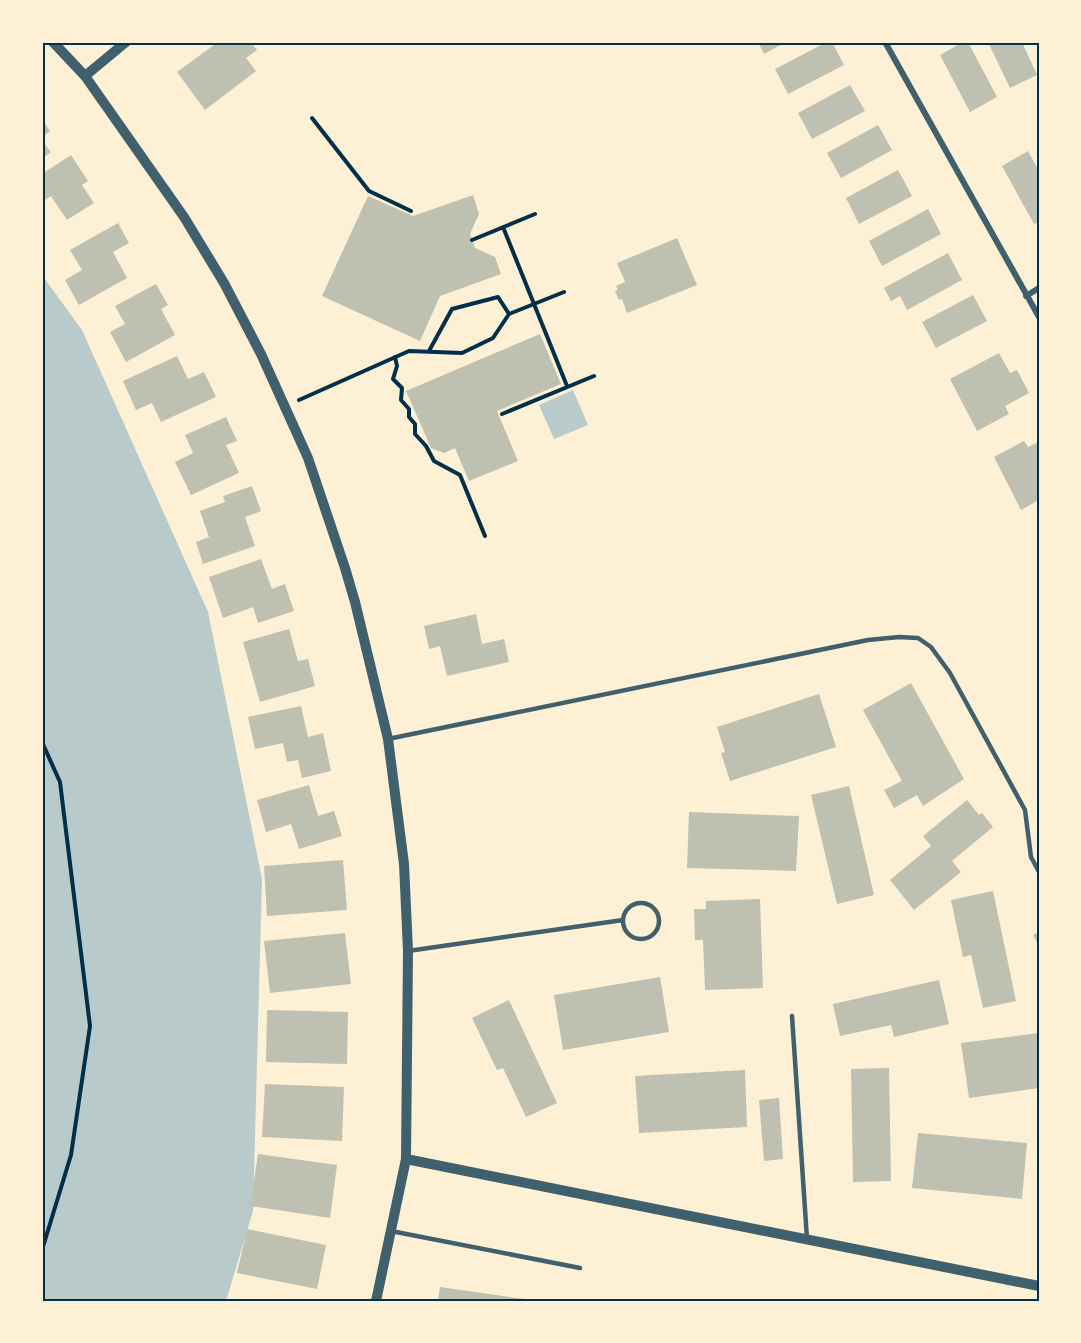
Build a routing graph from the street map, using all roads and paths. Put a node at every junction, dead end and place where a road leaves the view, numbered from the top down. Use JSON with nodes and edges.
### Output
{"nodes":[{"id":1,"x":53,"y":42,"type":"edge"},
{"id":2,"x":126,"y":42,"type":"edge"},
{"id":3,"x":885,"y":42,"type":"edge"},
{"id":4,"x":85,"y":76,"type":"junction"},
{"id":5,"x":312,"y":117,"type":"dead end"},
{"id":6,"x":411,"y":211,"type":"dead end"},
{"id":7,"x":535,"y":214,"type":"dead end"},
{"id":8,"x":503,"y":228,"type":"junction"},
{"id":9,"x":472,"y":240,"type":"dead end"},
{"id":10,"x":1039,"y":288,"type":"edge"},
{"id":11,"x":564,"y":292,"type":"dead end"},
{"id":12,"x":1026,"y":296,"type":"junction"},
{"id":13,"x":533,"y":304,"type":"junction"},
{"id":14,"x":509,"y":314,"type":"junction"},
{"id":15,"x":1039,"y":317,"type":"edge"},
{"id":16,"x":429,"y":352,"type":"junction"},
{"id":17,"x":395,"y":357,"type":"junction"},
{"id":18,"x":594,"y":376,"type":"dead end"},
{"id":19,"x":567,"y":386,"type":"junction"},
{"id":20,"x":284,"y":406,"type":"junction"},
{"id":21,"x":502,"y":414,"type":"dead end"},
{"id":22,"x":485,"y":536,"type":"dead end"},
{"id":23,"x":388,"y":739,"type":"junction"},
{"id":24,"x":42,"y":742,"type":"edge"},
{"id":25,"x":1039,"y":872,"type":"edge"},
{"id":26,"x":623,"y":920,"type":"junction"},
{"id":27,"x":408,"y":951,"type":"junction"},
{"id":28,"x":792,"y":1016,"type":"dead end"},
{"id":29,"x":406,"y":1159,"type":"junction"},
{"id":30,"x":391,"y":1232,"type":"junction"},
{"id":31,"x":807,"y":1239,"type":"junction"},
{"id":32,"x":42,"y":1250,"type":"edge"},
{"id":33,"x":580,"y":1268,"type":"dead end"},
{"id":34,"x":1039,"y":1286,"type":"edge"},
{"id":35,"x":376,"y":1301,"type":"edge"}],
"edges":[{"from":1,"to":4,"type":"street"},
{"from":2,"to":4,"type":"street"},
{"from":3,"to":12,"type":"street"},
{"from":4,"to":20,"type":"street"},
{"from":5,"to":6,"type":"path"},
{"from":7,"to":8,"type":"path"},
{"from":8,"to":9,"type":"path"},
{"from":8,"to":13,"type":"path"},
{"from":10,"to":12,"type":"street"},
{"from":11,"to":13,"type":"path"},
{"from":12,"to":15,"type":"street"},
{"from":13,"to":14,"type":"path"},
{"from":13,"to":19,"type":"path"},
{"from":14,"to":16,"type":"path"},
{"from":14,"to":16,"type":"path"},
{"from":16,"to":17,"type":"path"},
{"from":17,"to":20,"type":"path"},
{"from":17,"to":22,"type":"path"},
{"from":18,"to":19,"type":"path"},
{"from":19,"to":21,"type":"path"},
{"from":20,"to":23,"type":"street"},
{"from":23,"to":25,"type":"lane"},
{"from":23,"to":27,"type":"street"},
{"from":24,"to":32,"type":"path"},
{"from":26,"to":26,"type":"lane"},
{"from":26,"to":27,"type":"lane"},
{"from":27,"to":29,"type":"street"},
{"from":28,"to":31,"type":"lane"},
{"from":29,"to":30,"type":"street"},
{"from":29,"to":31,"type":"street"},
{"from":30,"to":33,"type":"lane"},
{"from":30,"to":35,"type":"street"},
{"from":31,"to":34,"type":"street"}]}
